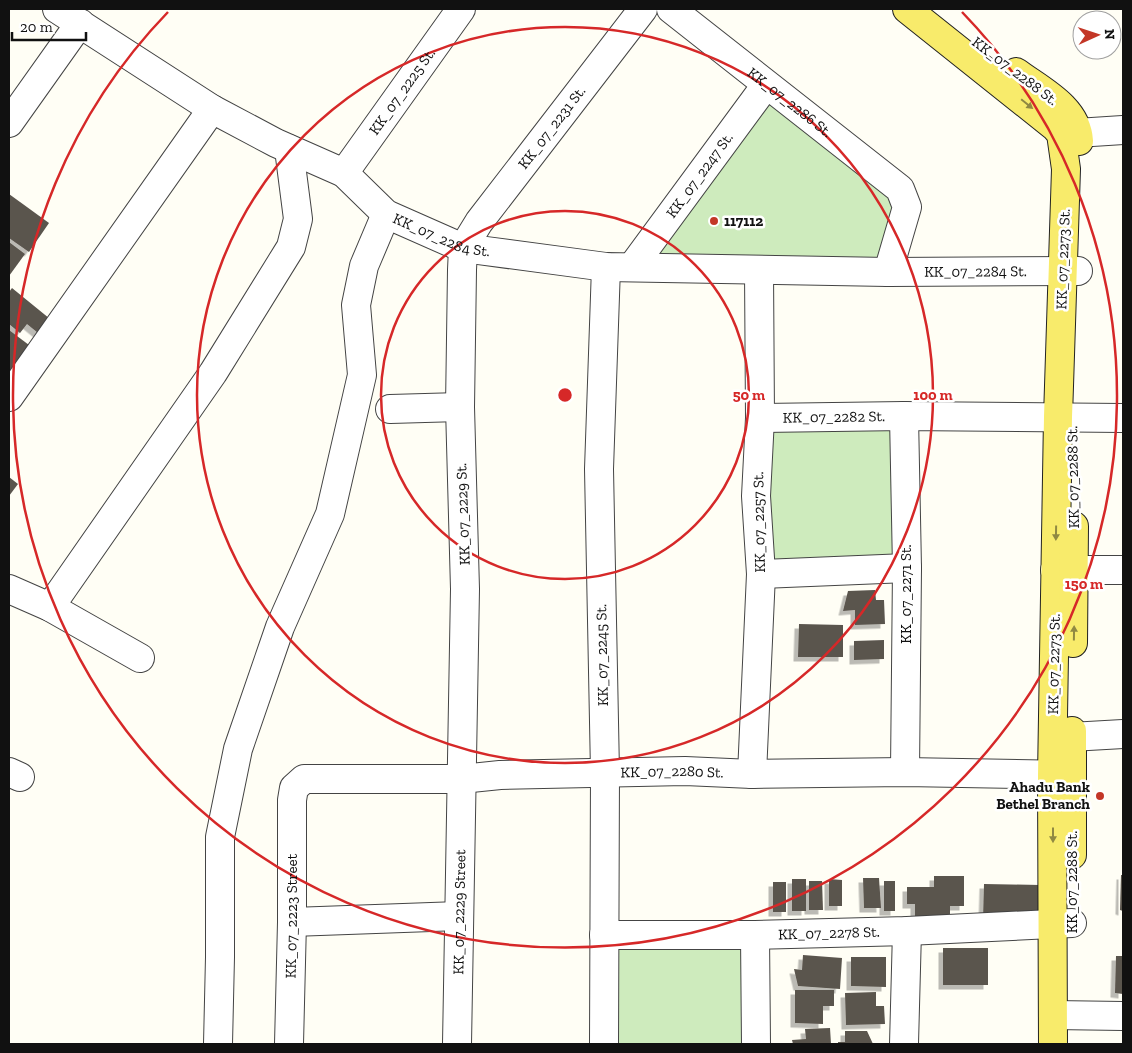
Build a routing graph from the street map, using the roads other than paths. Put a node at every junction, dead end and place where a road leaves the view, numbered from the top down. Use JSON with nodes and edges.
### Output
{"nodes":[{"id":1,"x":58,"y":9,"type":"edge"},
{"id":2,"x":461,"y":9,"type":"edge"},
{"id":3,"x":671,"y":9,"type":"edge"},
{"id":4,"x":907,"y":9,"type":"edge"},
{"id":5,"x":934,"y":9,"type":"edge"},
{"id":6,"x":635,"y":11,"type":"edge"},
{"id":7,"x":80,"y":23,"type":"junction"},
{"id":8,"x":766,"y":84,"type":"junction"},
{"id":9,"x":212,"y":109,"type":"junction"},
{"id":10,"x":9,"y":123,"type":"edge"},
{"id":11,"x":1123,"y":130,"type":"edge"},
{"id":12,"x":1070,"y":133,"type":"junction"},
{"id":13,"x":290,"y":149,"type":"junction"},
{"id":14,"x":344,"y":173,"type":"junction"},
{"id":15,"x":386,"y":214,"type":"junction"},
{"id":16,"x":464,"y":248,"type":"junction"},
{"id":17,"x":619,"y":267,"type":"junction"},
{"id":18,"x":759,"y":270,"type":"junction"},
{"id":19,"x":888,"y":272,"type":"junction"},
{"id":20,"x":1070,"y":272,"type":"junction"},
{"id":21,"x":9,"y":397,"type":"edge"},
{"id":22,"x":460,"y":407,"type":"junction"},
{"id":23,"x":390,"y":410,"type":"dead end"},
{"id":24,"x":904,"y":416,"type":"junction"},
{"id":25,"x":1065,"y":417,"type":"junction"},
{"id":26,"x":760,"y":418,"type":"junction"},
{"id":27,"x":1123,"y":418,"type":"edge"},
{"id":28,"x":907,"y":568,"type":"junction"},
{"id":29,"x":1065,"y":570,"type":"junction"},
{"id":30,"x":1123,"y":570,"type":"edge"},
{"id":31,"x":761,"y":574,"type":"junction"},
{"id":32,"x":9,"y":589,"type":"edge"},
{"id":33,"x":50,"y":607,"type":"junction"},
{"id":34,"x":140,"y":658,"type":"dead end"},
{"id":35,"x":1123,"y":734,"type":"edge"},
{"id":36,"x":1062,"y":737,"type":"junction"},
{"id":37,"x":605,"y":772,"type":"junction"},
{"id":38,"x":905,"y":772,"type":"junction"},
{"id":39,"x":752,"y":774,"type":"junction"},
{"id":40,"x":1062,"y":776,"type":"junction"},
{"id":41,"x":461,"y":779,"type":"junction"},
{"id":42,"x":294,"y":788,"type":"joint"},
{"id":43,"x":458,"y":916,"type":"junction"},
{"id":44,"x":292,"y":922,"type":"junction"},
{"id":45,"x":1063,"y":924,"type":"junction"},
{"id":46,"x":907,"y":931,"type":"junction"},
{"id":47,"x":604,"y":935,"type":"junction"},
{"id":48,"x":755,"y":935,"type":"junction"},
{"id":49,"x":1062,"y":1014,"type":"junction"},
{"id":50,"x":1123,"y":1016,"type":"edge"},
{"id":51,"x":218,"y":1044,"type":"edge"},
{"id":52,"x":289,"y":1044,"type":"edge"},
{"id":53,"x":457,"y":1044,"type":"edge"},
{"id":54,"x":604,"y":1044,"type":"edge"},
{"id":55,"x":756,"y":1044,"type":"edge"},
{"id":56,"x":904,"y":1044,"type":"edge"},
{"id":57,"x":1053,"y":1044,"type":"edge"},
{"id":58,"x":1069,"y":1044,"type":"edge"}],
"edges":[{"from":1,"to":7,"type":"street","name":"KK_07_2284 St."},
{"from":2,"to":14,"type":"street","name":"KK_07_2225 St."},
{"from":3,"to":8,"type":"street","name":"KK_07_2286 St."},
{"from":4,"to":12,"type":"main road","name":"KK_07_2288 St.","one_way":true},
{"from":5,"to":12,"type":"main road","name":"KK_07_2288 St."},
{"from":6,"to":16,"type":"street","name":"KK_07_2231 St."},
{"from":7,"to":9,"type":"street","name":"KK_07_2284 St."},
{"from":7,"to":10,"type":"street"},
{"from":8,"to":17,"type":"street","name":"KK_07_2247 St."},
{"from":8,"to":19,"type":"street","name":"KK_07_2286 St."},
{"from":9,"to":13,"type":"street","name":"KK_07_2284 St."},
{"from":9,"to":21,"type":"street"},
{"from":11,"to":12,"type":"street"},
{"from":12,"to":20,"type":"main road","name":"KK_07_2273 St."},
{"from":13,"to":14,"type":"street","name":"KK_07_2284 St."},
{"from":13,"to":33,"type":"street"},
{"from":14,"to":15,"type":"street","name":"KK_07_2284 St."},
{"from":15,"to":16,"type":"street","name":"KK_07_2284 St."},
{"from":15,"to":51,"type":"street"},
{"from":16,"to":17,"type":"street","name":"KK_07_2284 St."},
{"from":16,"to":22,"type":"street","name":"KK_07_2229 St."},
{"from":17,"to":18,"type":"street","name":"KK_07_2284 St."},
{"from":17,"to":37,"type":"street","name":"KK_07_2245 St."},
{"from":18,"to":19,"type":"street","name":"KK_07_2284 St."},
{"from":18,"to":26,"type":"street","name":"KK_07_2257 St."},
{"from":19,"to":20,"type":"street","name":"KK_07_2284 St."},
{"from":20,"to":25,"type":"main road","name":"KK_07_2273 St."},
{"from":22,"to":23,"type":"street"},
{"from":22,"to":41,"type":"street","name":"KK_07_2229 St."},
{"from":24,"to":25,"type":"street","name":"KK_07_2282 St."},
{"from":24,"to":26,"type":"street","name":"KK_07_2282 St."},
{"from":24,"to":28,"type":"street","name":"KK_07_2271 St."},
{"from":25,"to":27,"type":"street","name":"KK_07_2282 St."},
{"from":25,"to":29,"type":"main road","name":"KK_07_2273 St."},
{"from":26,"to":31,"type":"street","name":"KK_07_2257 St."},
{"from":28,"to":31,"type":"street"},
{"from":28,"to":38,"type":"street","name":"KK_07_2271 St."},
{"from":29,"to":30,"type":"street"},
{"from":29,"to":36,"type":"main road","name":"KK_07_2273 St."},
{"from":31,"to":39,"type":"street","name":"KK_07_2257 St."},
{"from":32,"to":33,"type":"street"},
{"from":33,"to":34,"type":"street"},
{"from":35,"to":36,"type":"street"},
{"from":36,"to":40,"type":"main road","name":"KK_07_2273 St."},
{"from":37,"to":39,"type":"street","name":"KK_07_2280 St."},
{"from":37,"to":41,"type":"street","name":"KK_07_2280 St."},
{"from":37,"to":47,"type":"street","name":"KK_07_2245 St."},
{"from":38,"to":39,"type":"street","name":"KK_07_2280 St."},
{"from":38,"to":40,"type":"street","name":"KK_07_2280 St."},
{"from":40,"to":45,"type":"main road","name":"KK_07_2273 St."},
{"from":41,"to":42,"type":"street","name":"KK_07_2280 St."},
{"from":41,"to":43,"type":"street","name":"KK_07_2229 Street"},
{"from":42,"to":44,"type":"street","name":"KK_07_2223 Street"},
{"from":43,"to":44,"type":"street"},
{"from":43,"to":53,"type":"street","name":"KK_07_2229 Street"},
{"from":44,"to":52,"type":"street","name":"KK_07_2223 Street"},
{"from":45,"to":46,"type":"street","name":"KK_07_2278 St."},
{"from":45,"to":49,"type":"main road","name":"KK_07_2273 St."},
{"from":46,"to":48,"type":"street","name":"KK_07_2278 St."},
{"from":46,"to":56,"type":"street"},
{"from":47,"to":48,"type":"street","name":"KK_07_2278 St."},
{"from":47,"to":54,"type":"street","name":"KK_07_2245 St."},
{"from":48,"to":55,"type":"street"},
{"from":49,"to":50,"type":"street"},
{"from":49,"to":57,"type":"main road","name":"KK_07_2273 St."},
{"from":49,"to":58,"type":"main road","name":"KK_07_2273 St."}]}
